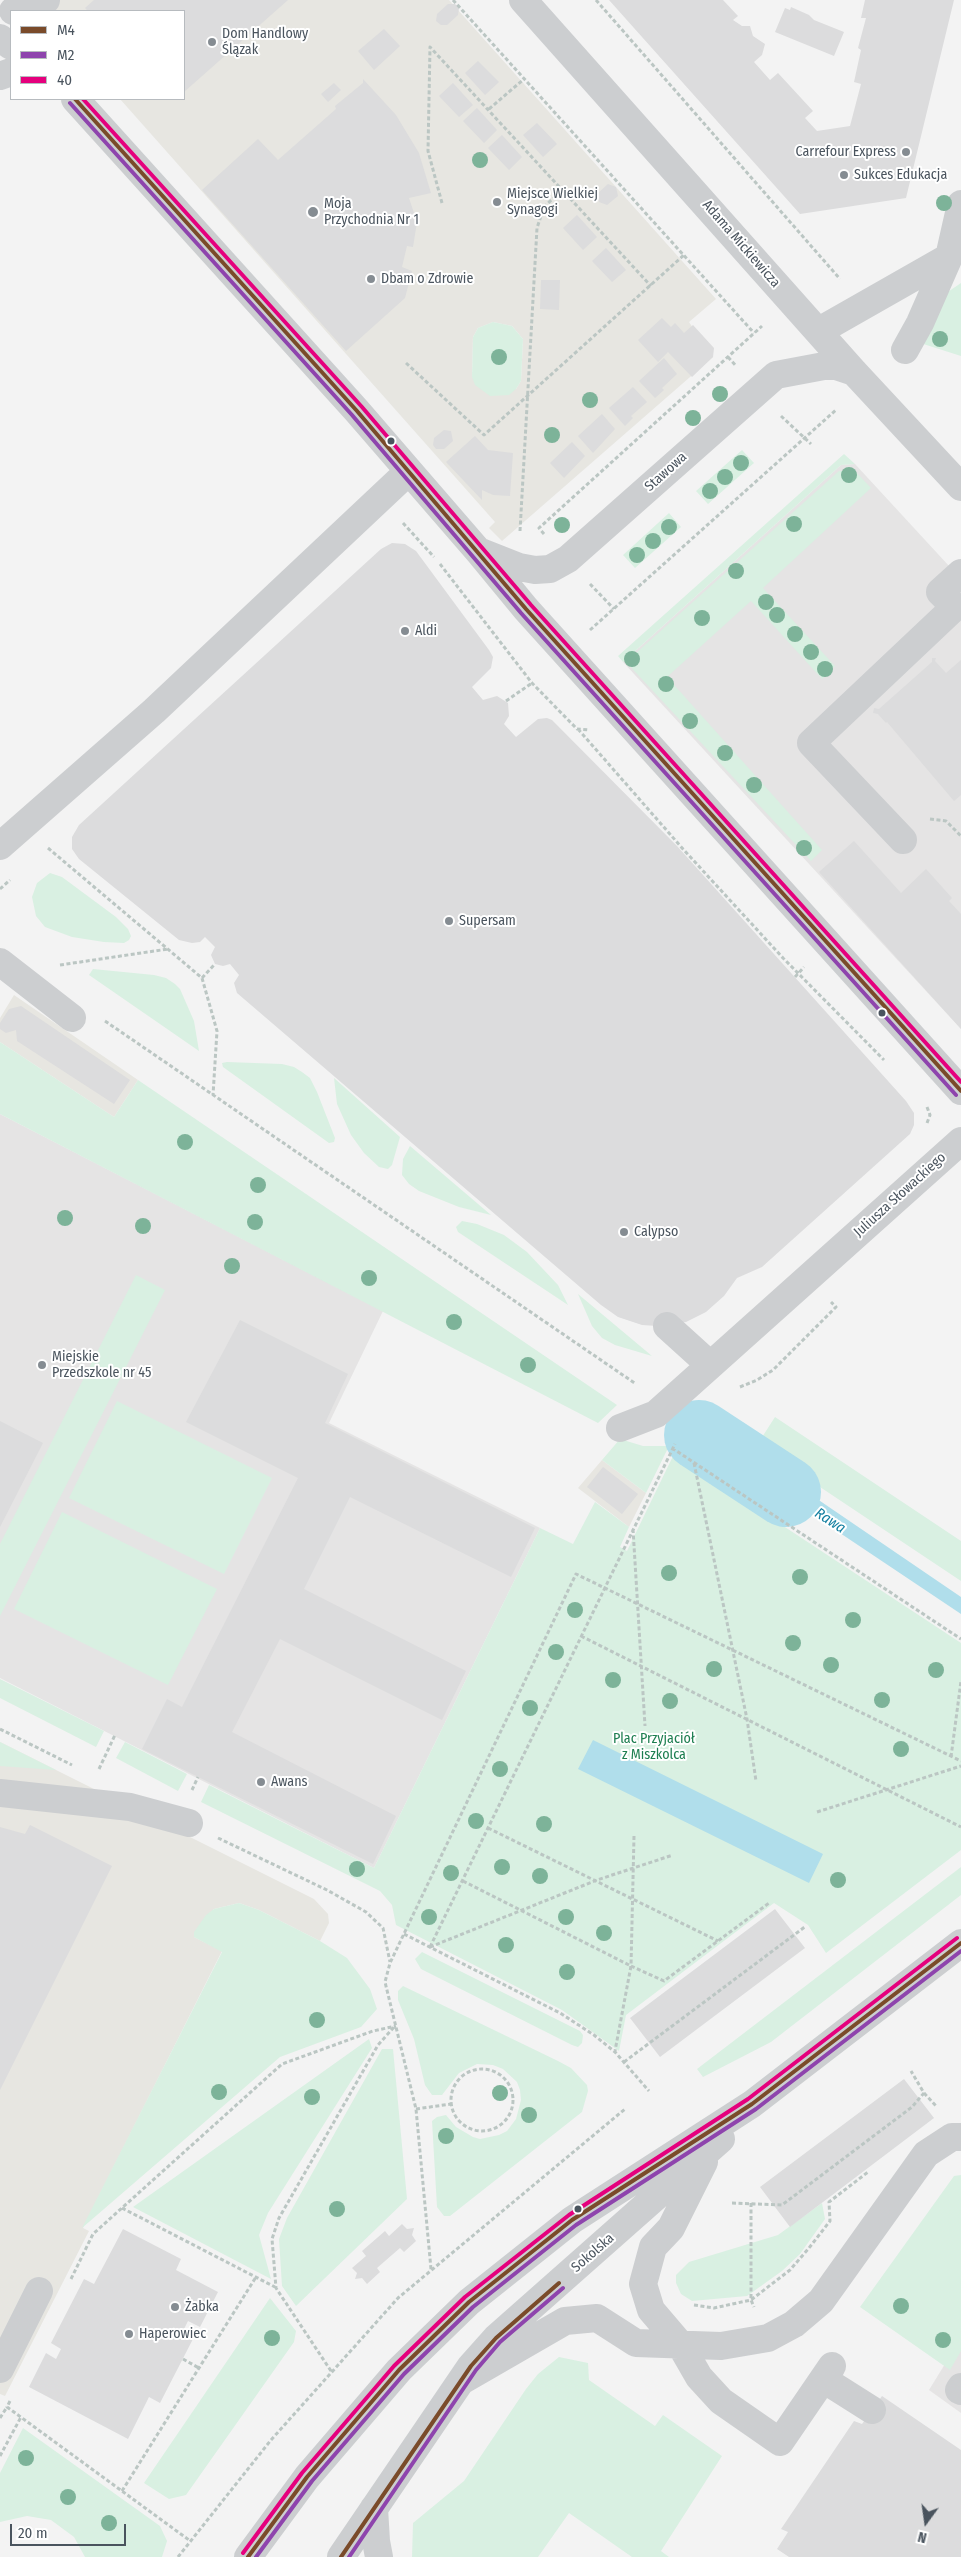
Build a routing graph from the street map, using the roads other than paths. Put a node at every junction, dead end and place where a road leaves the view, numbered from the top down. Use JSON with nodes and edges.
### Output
{"nodes":[{"id":1,"x":46,"y":0,"type":"edge"},
{"id":2,"x":523,"y":0,"type":"edge"},
{"id":3,"x":17,"y":10,"type":"edge"},
{"id":4,"x":76,"y":100,"type":"edge"},
{"id":5,"x":961,"y":204,"type":"edge"},
{"id":6,"x":955,"y":263,"type":"edge"},
{"id":7,"x":819,"y":331,"type":"junction"},
{"id":8,"x":905,"y":350,"type":"dead end"},
{"id":9,"x":854,"y":372,"type":"junction"},
{"id":10,"x":409,"y":471,"type":"junction"},
{"id":11,"x":961,"y":487,"type":"edge"},
{"id":12,"x":479,"y":552,"type":"junction"},
{"id":13,"x":961,"y":574,"type":"edge"},
{"id":14,"x":903,"y":840,"type":"dead end"},
{"id":15,"x":0,"y":846,"type":"edge"},
{"id":16,"x":0,"y":962,"type":"edge"},
{"id":17,"x":72,"y":1018,"type":"dead end"},
{"id":18,"x":961,"y":1090,"type":"edge"},
{"id":19,"x":961,"y":1141,"type":"edge"},
{"id":20,"x":667,"y":1326,"type":"dead end"},
{"id":21,"x":709,"y":1364,"type":"junction"},
{"id":22,"x":620,"y":1428,"type":"dead end"},
{"id":23,"x":0,"y":1793,"type":"edge"},
{"id":24,"x":189,"y":1823,"type":"dead end"},
{"id":25,"x":961,"y":1943,"type":"edge"},
{"id":26,"x":752,"y":2104,"type":"junction"},
{"id":27,"x":961,"y":2136,"type":"edge"},
{"id":28,"x":711,"y":2150,"type":"junction"},
{"id":29,"x":39,"y":2292,"type":"dead end"},
{"id":30,"x":680,"y":2344,"type":"junction"},
{"id":31,"x":0,"y":2370,"type":"edge"},
{"id":32,"x":461,"y":2381,"type":"junction"},
{"id":33,"x":961,"y":2387,"type":"edge"},
{"id":34,"x":961,"y":2391,"type":"edge"},
{"id":35,"x":872,"y":2410,"type":"dead end"},
{"id":36,"x":374,"y":2508,"type":"junction"},
{"id":37,"x":248,"y":2557,"type":"edge"},
{"id":38,"x":341,"y":2557,"type":"edge"},
{"id":39,"x":379,"y":2557,"type":"edge"}],
"edges":[{"from":1,"to":3,"type":"street"},
{"from":2,"to":7,"type":"street","name":"Adama Mickiewicza"},
{"from":4,"to":10,"type":"street"},
{"from":5,"to":6,"type":"street"},
{"from":6,"to":7,"type":"street"},
{"from":6,"to":8,"type":"street"},
{"from":7,"to":9,"type":"street","name":"Adama Mickiewicza"},
{"from":9,"to":11,"type":"street","name":"Adama Mickiewicza"},
{"from":9,"to":12,"type":"street","name":"Stawowa"},
{"from":10,"to":12,"type":"street"},
{"from":10,"to":15,"type":"street"},
{"from":12,"to":18,"type":"street"},
{"from":13,"to":14,"type":"street"},
{"from":16,"to":17,"type":"street"},
{"from":19,"to":21,"type":"street","name":"Juliusza Słowackiego"},
{"from":20,"to":21,"type":"street"},
{"from":21,"to":22,"type":"street","name":"Juliusza Słowackiego"},
{"from":23,"to":24,"type":"street"},
{"from":25,"to":26,"type":"street","name":"Sokolska"},
{"from":26,"to":28,"type":"street","name":"Sokolska"},
{"from":26,"to":37,"type":"street","name":"Sokolska"},
{"from":27,"to":30,"type":"street"},
{"from":28,"to":30,"type":"street"},
{"from":28,"to":32,"type":"street","name":"Sokolska"},
{"from":29,"to":31,"type":"street"},
{"from":30,"to":32,"type":"street"},
{"from":30,"to":35,"type":"street"},
{"from":32,"to":36,"type":"street","name":"Sokolska"},
{"from":33,"to":34,"type":"street"},
{"from":36,"to":38,"type":"street","name":"Sokolska"},
{"from":36,"to":39,"type":"street"}]}
